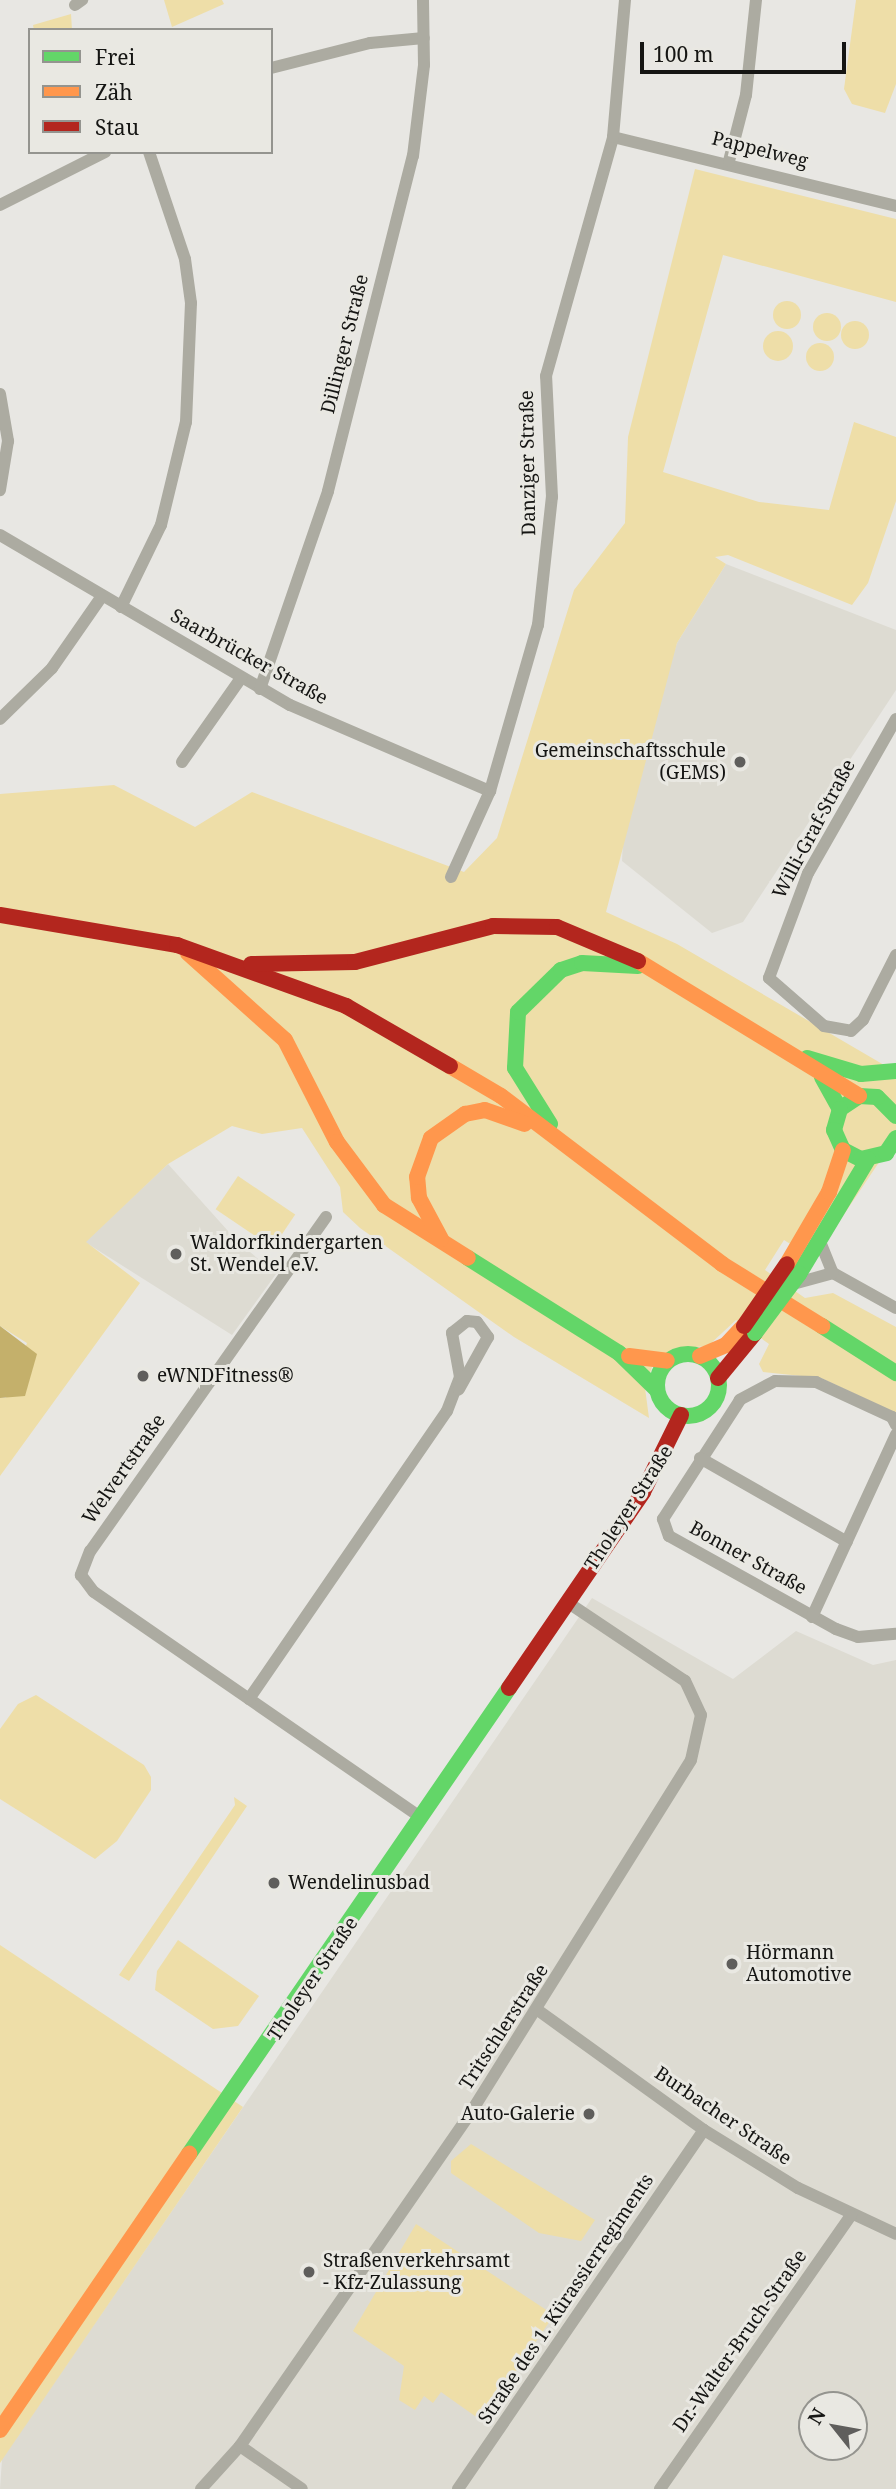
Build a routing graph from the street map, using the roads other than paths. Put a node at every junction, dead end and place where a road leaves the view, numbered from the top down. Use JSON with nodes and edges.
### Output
{"nodes":[{"id":1,"x":423,"y":0,"type":"edge"},
{"id":2,"x":625,"y":0,"type":"edge"},
{"id":3,"x":756,"y":0,"type":"edge"},
{"id":4,"x":424,"y":38,"type":"junction"},
{"id":5,"x":273,"y":67,"type":"edge"},
{"id":6,"x":613,"y":137,"type":"junction"},
{"id":7,"x":101,"y":154,"type":"edge"},
{"id":8,"x":150,"y":154,"type":"edge"},
{"id":9,"x":729,"y":160,"type":"junction"},
{"id":10,"x":0,"y":205,"type":"edge"},
{"id":11,"x":896,"y":206,"type":"edge"},
{"id":12,"x":0,"y":394,"type":"edge"},
{"id":13,"x":0,"y":490,"type":"edge"},
{"id":14,"x":0,"y":535,"type":"edge"},
{"id":15,"x":102,"y":596,"type":"junction"},
{"id":16,"x":121,"y":607,"type":"junction"},
{"id":17,"x":241,"y":678,"type":"junction"},
{"id":18,"x":260,"y":689,"type":"junction"},
{"id":19,"x":0,"y":719,"type":"edge"},
{"id":20,"x":896,"y":719,"type":"edge"},
{"id":21,"x":182,"y":762,"type":"dead end"},
{"id":22,"x":490,"y":791,"type":"junction"},
{"id":23,"x":452,"y":877,"type":"dead end"},
{"id":24,"x":0,"y":915,"type":"edge"},
{"id":25,"x":177,"y":945,"type":"junction"},
{"id":26,"x":896,"y":956,"type":"edge"},
{"id":27,"x":238,"y":964,"type":"junction"},
{"id":28,"x":645,"y":967,"type":"junction"},
{"id":29,"x":788,"y":1052,"type":"junction"},
{"id":30,"x":896,"y":1072,"type":"edge"},
{"id":31,"x":820,"y":1075,"type":"junction"},
{"id":32,"x":859,"y":1096,"type":"junction"},
{"id":33,"x":840,"y":1109,"type":"junction"},
{"id":34,"x":896,"y":1116,"type":"edge"},
{"id":35,"x":896,"y":1138,"type":"edge"},
{"id":36,"x":564,"y":1142,"type":"junction"},
{"id":37,"x":843,"y":1150,"type":"junction"},
{"id":38,"x":868,"y":1159,"type":"junction"},
{"id":39,"x":326,"y":1217,"type":"dead end"},
{"id":40,"x":442,"y":1241,"type":"junction"},
{"id":41,"x":821,"y":1244,"type":"junction"},
{"id":42,"x":833,"y":1273,"type":"junction"},
{"id":43,"x":792,"y":1274,"type":"junction"},
{"id":44,"x":896,"y":1308,"type":"edge"},
{"id":45,"x":749,"y":1329,"type":"junction"},
{"id":46,"x":619,"y":1353,"type":"junction"},
{"id":47,"x":700,"y":1356,"type":"junction"},
{"id":48,"x":667,"y":1361,"type":"junction"},
{"id":49,"x":896,"y":1373,"type":"edge"},
{"id":50,"x":719,"y":1378,"type":"junction"},
{"id":51,"x":459,"y":1389,"type":"junction"},
{"id":52,"x":657,"y":1390,"type":"junction"},
{"id":53,"x":681,"y":1415,"type":"junction"},
{"id":54,"x":896,"y":1425,"type":"edge"},
{"id":55,"x":896,"y":1434,"type":"edge"},
{"id":56,"x":700,"y":1458,"type":"junction"},
{"id":57,"x":847,"y":1542,"type":"junction"},
{"id":58,"x":567,"y":1602,"type":"junction"},
{"id":59,"x":813,"y":1617,"type":"junction"},
{"id":60,"x":896,"y":1634,"type":"edge"},
{"id":61,"x":249,"y":1699,"type":"junction"},
{"id":62,"x":421,"y":1818,"type":"junction"},
{"id":63,"x":539,"y":2011,"type":"junction"},
{"id":64,"x":704,"y":2130,"type":"junction"},
{"id":65,"x":851,"y":2215,"type":"junction"},
{"id":66,"x":896,"y":2234,"type":"edge"},
{"id":67,"x":0,"y":2430,"type":"edge"},
{"id":68,"x":240,"y":2446,"type":"junction"},
{"id":69,"x":201,"y":2489,"type":"edge"},
{"id":70,"x":302,"y":2489,"type":"edge"},
{"id":71,"x":458,"y":2489,"type":"edge"},
{"id":72,"x":660,"y":2489,"type":"edge"}],
"edges":[{"from":1,"to":4,"type":"street","name":"Dillinger Straße"},
{"from":2,"to":6,"type":"street","name":"Danziger Straße"},
{"from":3,"to":9,"type":"street"},
{"from":4,"to":5,"type":"street"},
{"from":4,"to":18,"type":"street","name":"Dillinger Straße"},
{"from":6,"to":9,"type":"street","name":"Pappelweg"},
{"from":6,"to":22,"type":"street","name":"Danziger Straße"},
{"from":7,"to":10,"type":"street"},
{"from":8,"to":16,"type":"street"},
{"from":9,"to":11,"type":"street","name":"Pappelweg"},
{"from":12,"to":13,"type":"street"},
{"from":14,"to":15,"type":"street","name":"Saarbrücker Straße"},
{"from":15,"to":16,"type":"street","name":"Saarbrücker Straße"},
{"from":15,"to":19,"type":"street"},
{"from":16,"to":17,"type":"street","name":"Saarbrücker Straße"},
{"from":17,"to":18,"type":"street","name":"Saarbrücker Straße"},
{"from":17,"to":21,"type":"street"},
{"from":18,"to":22,"type":"street","name":"Saarbrücker Straße"},
{"from":20,"to":26,"type":"street","name":"Willi-Graf-Straße"},
{"from":22,"to":23,"type":"street","name":"Danziger Straße"},
{"from":24,"to":25,"type":"main road"},
{"from":25,"to":27,"type":"main road"},
{"from":25,"to":40,"type":"main road"},
{"from":27,"to":28,"type":"main road"},
{"from":27,"to":36,"type":"main road"},
{"from":28,"to":29,"type":"main road"},
{"from":28,"to":36,"type":"main road"},
{"from":29,"to":30,"type":"main road"},
{"from":29,"to":31,"type":"main road"},
{"from":31,"to":32,"type":"main road"},
{"from":31,"to":33,"type":"main road"},
{"from":32,"to":33,"type":"main road"},
{"from":32,"to":34,"type":"main road"},
{"from":33,"to":37,"type":"main road"},
{"from":35,"to":38,"type":"main road"},
{"from":36,"to":40,"type":"main road"},
{"from":36,"to":49,"type":"main road"},
{"from":37,"to":38,"type":"main road"},
{"from":37,"to":43,"type":"main road"},
{"from":38,"to":41,"type":"main road"},
{"from":39,"to":61,"type":"street","name":"Welvertstraße"},
{"from":40,"to":46,"type":"main road"},
{"from":41,"to":42,"type":"street"},
{"from":41,"to":43,"type":"main road"},
{"from":42,"to":43,"type":"street"},
{"from":42,"to":44,"type":"street"},
{"from":43,"to":45,"type":"main road","bridge":true},
{"from":45,"to":47,"type":"main road"},
{"from":45,"to":50,"type":"main road"},
{"from":46,"to":48,"type":"main road"},
{"from":46,"to":52,"type":"main road"},
{"from":47,"to":48,"type":"main road"},
{"from":47,"to":50,"type":"main road"},
{"from":48,"to":52,"type":"main road"},
{"from":50,"to":53,"type":"main road"},
{"from":51,"to":51,"type":"street"},
{"from":51,"to":61,"type":"street"},
{"from":52,"to":53,"type":"main road"},
{"from":53,"to":58,"type":"main road","name":"Tholeyer Straße"},
{"from":54,"to":56,"type":"street","name":"Bonner Straße"},
{"from":55,"to":57,"type":"street","name":"Bonner Straße"},
{"from":56,"to":57,"type":"street"},
{"from":56,"to":59,"type":"street","name":"Bonner Straße"},
{"from":57,"to":59,"type":"street","name":"Bonner Straße"},
{"from":58,"to":62,"type":"main road","name":"Tholeyer Straße"},
{"from":58,"to":63,"type":"street","name":"Tritschlerstraße"},
{"from":59,"to":60,"type":"street","name":"Bonner Straße"},
{"from":61,"to":62,"type":"street","name":"Welvertstraße"},
{"from":62,"to":67,"type":"main road","name":"Tholeyer Straße"},
{"from":63,"to":64,"type":"street","name":"Burbacher Straße"},
{"from":63,"to":68,"type":"street","name":"Tritschlerstraße"},
{"from":64,"to":65,"type":"street","name":"Burbacher Straße"},
{"from":64,"to":71,"type":"street","name":"Straße des 1. Kürassierregiments"},
{"from":65,"to":66,"type":"street","name":"Burbacher Straße"},
{"from":65,"to":72,"type":"street","name":"Dr.-Walter-Bruch-Straße"},
{"from":68,"to":69,"type":"street","name":"Tritschlerstraße"},
{"from":68,"to":70,"type":"street"}]}
